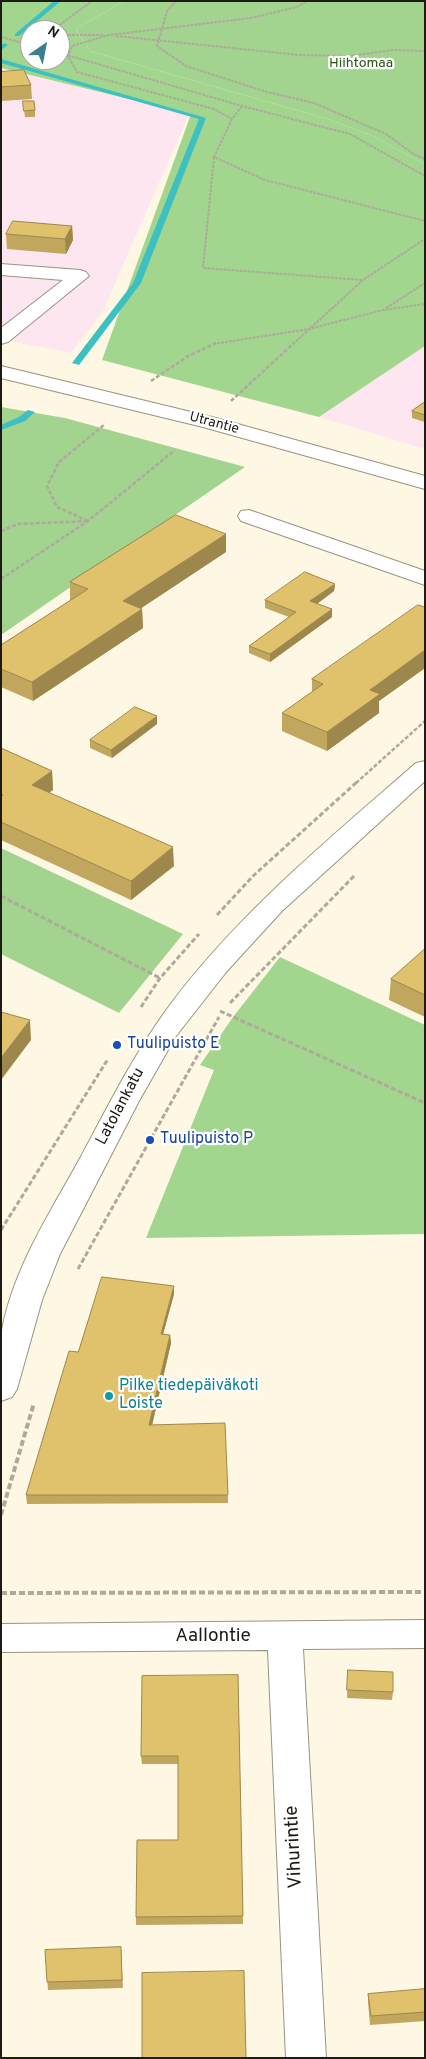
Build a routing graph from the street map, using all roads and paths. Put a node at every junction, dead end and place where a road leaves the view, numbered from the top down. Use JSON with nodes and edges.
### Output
{"nodes":[{"id":1,"x":92,"y":1,"type":"edge"},
{"id":2,"x":176,"y":1,"type":"edge"},
{"id":3,"x":307,"y":1,"type":"edge"},
{"id":4,"x":66,"y":20,"type":"edge"},
{"id":5,"x":160,"y":30,"type":"junction"},
{"id":6,"x":70,"y":35,"type":"edge"},
{"id":7,"x":109,"y":36,"type":"junction"},
{"id":8,"x":1,"y":37,"type":"edge"},
{"id":9,"x":20,"y":41,"type":"edge"},
{"id":10,"x":158,"y":41,"type":"junction"},
{"id":11,"x":17,"y":42,"type":"junction"},
{"id":12,"x":20,"y":43,"type":"edge"},
{"id":13,"x":70,"y":51,"type":"edge"},
{"id":14,"x":425,"y":51,"type":"edge"},
{"id":15,"x":70,"y":57,"type":"edge"},
{"id":16,"x":70,"y":60,"type":"edge"},
{"id":17,"x":242,"y":106,"type":"junction"},
{"id":18,"x":232,"y":119,"type":"junction"},
{"id":19,"x":214,"y":157,"type":"junction"},
{"id":20,"x":425,"y":159,"type":"edge"},
{"id":21,"x":425,"y":176,"type":"edge"},
{"id":22,"x":425,"y":221,"type":"edge"},
{"id":23,"x":425,"y":239,"type":"edge"},
{"id":24,"x":1,"y":269,"type":"edge"},
{"id":25,"x":363,"y":280,"type":"junction"},
{"id":26,"x":425,"y":284,"type":"edge"},
{"id":27,"x":425,"y":304,"type":"edge"},
{"id":28,"x":383,"y":310,"type":"junction"},
{"id":29,"x":309,"y":329,"type":"junction"},
{"id":30,"x":1,"y":338,"type":"edge"},
{"id":31,"x":1,"y":372,"type":"edge"},
{"id":32,"x":149,"y":383,"type":"dead end"},
{"id":33,"x":231,"y":401,"type":"dead end"},
{"id":34,"x":108,"y":422,"type":"dead end"},
{"id":35,"x":175,"y":450,"type":"dead end"},
{"id":36,"x":425,"y":483,"type":"edge"},
{"id":37,"x":249,"y":516,"type":"dead end"},
{"id":38,"x":88,"y":521,"type":"junction"},
{"id":39,"x":1,"y":530,"type":"edge"},
{"id":40,"x":425,"y":578,"type":"edge"},
{"id":41,"x":1,"y":579,"type":"edge"},
{"id":42,"x":425,"y":768,"type":"edge"},
{"id":43,"x":357,"y":873,"type":"dead end"},
{"id":44,"x":78,"y":1270,"type":"dead end"},
{"id":45,"x":1,"y":1389,"type":"edge"},
{"id":46,"x":36,"y":1395,"type":"dead end"},
{"id":47,"x":1,"y":1515,"type":"edge"},
{"id":48,"x":425,"y":1592,"type":"edge"},
{"id":49,"x":1,"y":1593,"type":"edge"},
{"id":50,"x":425,"y":1634,"type":"edge"},
{"id":51,"x":285,"y":1637,"type":"junction"},
{"id":52,"x":1,"y":1638,"type":"edge"},
{"id":53,"x":306,"y":2058,"type":"edge"}],
"edges":[{"from":1,"to":4,"type":"path"},
{"from":2,"to":5,"type":"path"},
{"from":3,"to":5,"type":"path"},
{"from":5,"to":7,"type":"path"},
{"from":5,"to":10,"type":"path"},
{"from":6,"to":7,"type":"path"},
{"from":7,"to":10,"type":"path"},
{"from":7,"to":13,"type":"path"},
{"from":8,"to":11,"type":"path"},
{"from":9,"to":11,"type":"path"},
{"from":10,"to":14,"type":"path"},
{"from":10,"to":20,"type":"path"},
{"from":11,"to":12,"type":"path"},
{"from":15,"to":17,"type":"path"},
{"from":16,"to":18,"type":"path"},
{"from":17,"to":18,"type":"path"},
{"from":17,"to":21,"type":"path"},
{"from":18,"to":19,"type":"path"},
{"from":19,"to":22,"type":"path"},
{"from":19,"to":25,"type":"path"},
{"from":23,"to":25,"type":"path"},
{"from":24,"to":30,"type":"street"},
{"from":25,"to":29,"type":"path"},
{"from":26,"to":28,"type":"path"},
{"from":27,"to":28,"type":"path"},
{"from":28,"to":29,"type":"path"},
{"from":29,"to":32,"type":"path"},
{"from":29,"to":33,"type":"path"},
{"from":31,"to":36,"type":"street","name":"Utrantie"},
{"from":34,"to":38,"type":"path"},
{"from":35,"to":38,"type":"path"},
{"from":37,"to":40,"type":"street"},
{"from":38,"to":39,"type":"path"},
{"from":38,"to":41,"type":"path"},
{"from":42,"to":45,"type":"street","name":"Latolankatu"},
{"from":43,"to":44,"type":"path"},
{"from":46,"to":47,"type":"path"},
{"from":48,"to":49,"type":"path"},
{"from":50,"to":51,"type":"street","name":"Aallontie"},
{"from":51,"to":52,"type":"street","name":"Aallontie"},
{"from":51,"to":53,"type":"street","name":"Vihurintie"}]}
